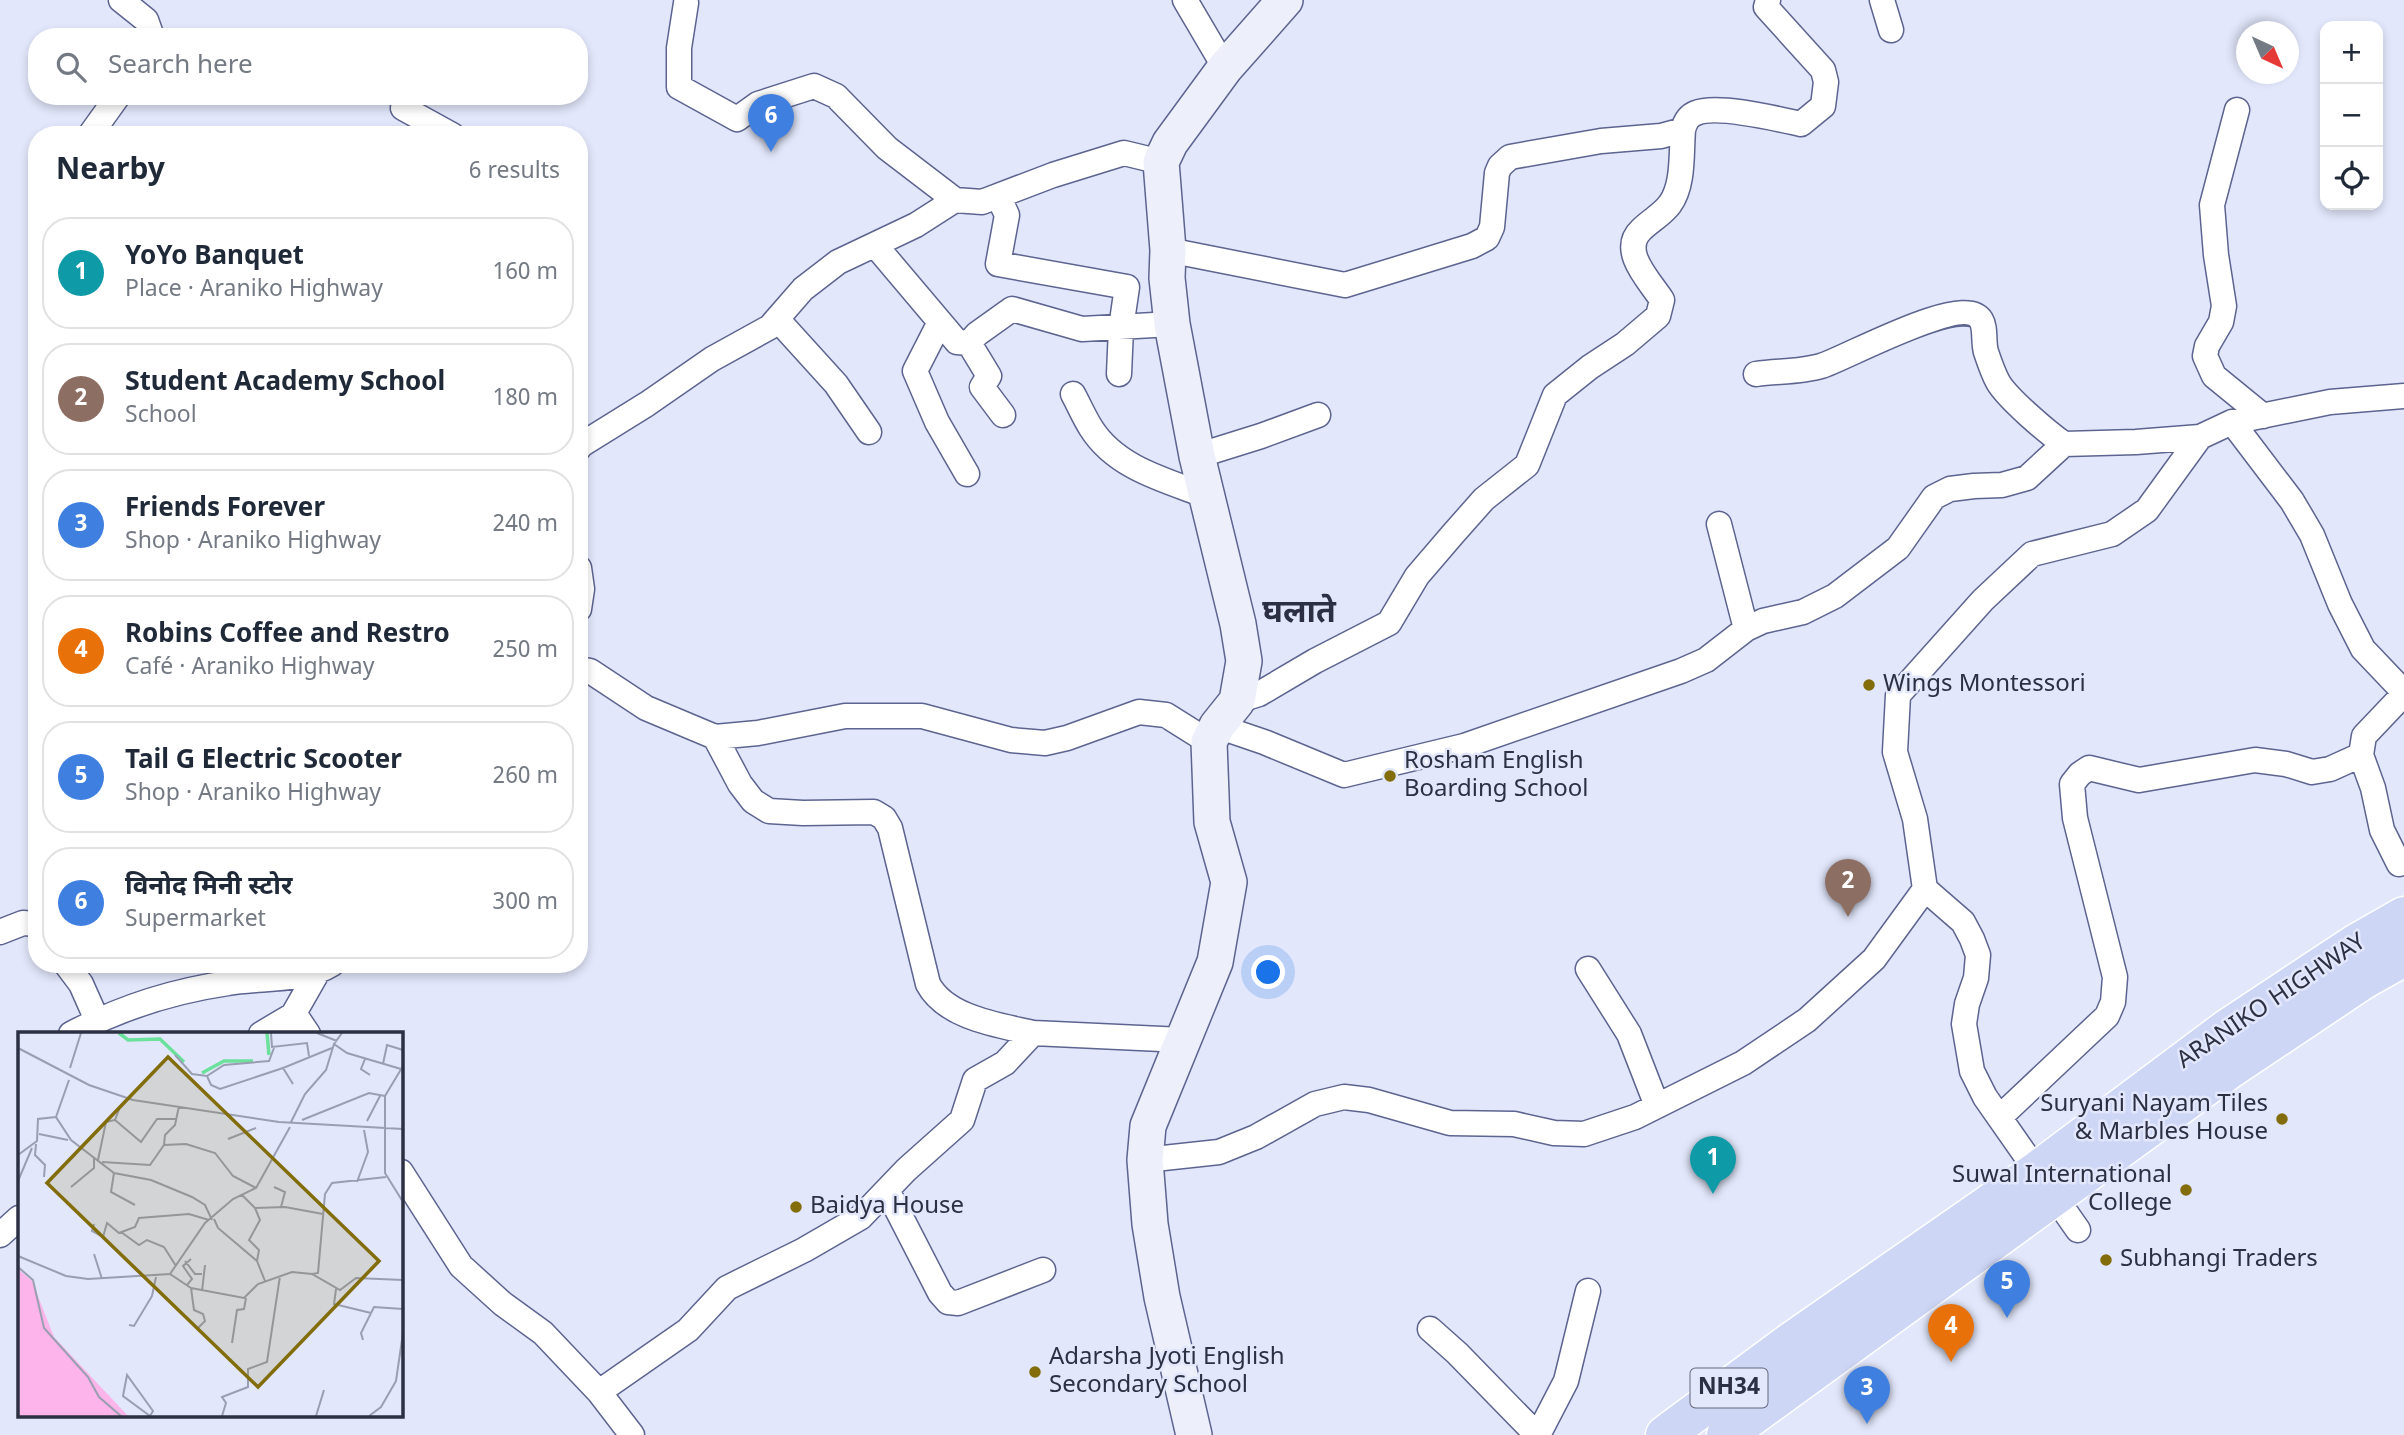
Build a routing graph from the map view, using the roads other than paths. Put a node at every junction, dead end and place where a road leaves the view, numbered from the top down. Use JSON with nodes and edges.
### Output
{"nodes":[{"id":1,"x":121,"y":0,"type":"edge"},
{"id":2,"x":1185,"y":0,"type":"edge"},
{"id":3,"x":1286,"y":0,"type":"edge"},
{"id":4,"x":1768,"y":0,"type":"edge"},
{"id":5,"x":1882,"y":0,"type":"edge"},
{"id":6,"x":685,"y":3,"type":"dead end"},
{"id":7,"x":149,"y":28,"type":"edge"},
{"id":8,"x":1891,"y":30,"type":"dead end"},
{"id":9,"x":1225,"y":68,"type":"junction"},
{"id":10,"x":112,"y":105,"type":"edge"},
{"id":11,"x":403,"y":108,"type":"dead end"},
{"id":12,"x":2237,"y":110,"type":"dead end"},
{"id":13,"x":96,"y":126,"type":"edge"},
{"id":14,"x":436,"y":126,"type":"edge"},
{"id":15,"x":1683,"y":130,"type":"junction"},
{"id":16,"x":1161,"y":162,"type":"junction"},
{"id":17,"x":998,"y":196,"type":"junction"},
{"id":18,"x":955,"y":200,"type":"junction"},
{"id":19,"x":874,"y":245,"type":"junction"},
{"id":20,"x":1168,"y":250,"type":"junction"},
{"id":21,"x":778,"y":318,"type":"junction"},
{"id":22,"x":940,"y":322,"type":"junction"},
{"id":23,"x":1172,"y":324,"type":"junction"},
{"id":24,"x":1121,"y":328,"type":"junction"},
{"id":25,"x":969,"y":343,"type":"junction"},
{"id":26,"x":1119,"y":374,"type":"dead end"},
{"id":27,"x":1756,"y":374,"type":"dead end"},
{"id":28,"x":1073,"y":394,"type":"dead end"},
{"id":29,"x":2404,"y":396,"type":"edge"},
{"id":30,"x":1003,"y":415,"type":"dead end"},
{"id":31,"x":1318,"y":415,"type":"dead end"},
{"id":32,"x":2263,"y":416,"type":"junction"},
{"id":33,"x":2232,"y":422,"type":"junction"},
{"id":34,"x":869,"y":432,"type":"dead end"},
{"id":35,"x":2200,"y":437,"type":"junction"},
{"id":36,"x":588,"y":440,"type":"edge"},
{"id":37,"x":2064,"y":444,"type":"junction"},
{"id":38,"x":1197,"y":456,"type":"junction"},
{"id":39,"x":967,"y":474,"type":"dead end"},
{"id":40,"x":1207,"y":496,"type":"junction"},
{"id":41,"x":1719,"y":524,"type":"dead end"},
{"id":42,"x":1746,"y":629,"type":"junction"},
{"id":43,"x":588,"y":671,"type":"edge"},
{"id":44,"x":1221,"y":723,"type":"junction"},
{"id":45,"x":715,"y":737,"type":"junction"},
{"id":46,"x":2361,"y":755,"type":"junction"},
{"id":47,"x":2399,"y":864,"type":"dead end"},
{"id":48,"x":1926,"y":889,"type":"junction"},
{"id":49,"x":2404,"y":916,"type":"edge"},
{"id":50,"x":28,"y":923,"type":"edge"},
{"id":51,"x":0,"y":932,"type":"edge"},
{"id":52,"x":2404,"y":957,"type":"edge"},
{"id":53,"x":1588,"y":969,"type":"dead end"},
{"id":54,"x":73,"y":973,"type":"edge"},
{"id":55,"x":295,"y":973,"type":"edge"},
{"id":56,"x":323,"y":973,"type":"edge"},
{"id":57,"x":97,"y":1020,"type":"junction"},
{"id":58,"x":301,"y":1025,"type":"edge"},
{"id":59,"x":75,"y":1032,"type":"edge"},
{"id":60,"x":270,"y":1032,"type":"edge"},
{"id":61,"x":1033,"y":1033,"type":"junction"},
{"id":62,"x":1183,"y":1040,"type":"junction"},
{"id":63,"x":1657,"y":1106,"type":"junction"},
{"id":64,"x":2000,"y":1117,"type":"junction"},
{"id":65,"x":1145,"y":1160,"type":"junction"},
{"id":66,"x":402,"y":1174,"type":"edge"},
{"id":67,"x":2046,"y":1182,"type":"junction"},
{"id":68,"x":887,"y":1190,"type":"junction"},
{"id":69,"x":18,"y":1219,"type":"edge"},
{"id":70,"x":2078,"y":1230,"type":"dead end"},
{"id":71,"x":0,"y":1235,"type":"edge"},
{"id":72,"x":1043,"y":1270,"type":"dead end"},
{"id":73,"x":1588,"y":1290,"type":"dead end"},
{"id":74,"x":1430,"y":1329,"type":"dead end"},
{"id":75,"x":599,"y":1392,"type":"junction"},
{"id":76,"x":632,"y":1435,"type":"edge"},
{"id":77,"x":1194,"y":1435,"type":"edge"},
{"id":78,"x":1538,"y":1435,"type":"edge"},
{"id":79,"x":1665,"y":1435,"type":"edge"},
{"id":80,"x":1726,"y":1435,"type":"edge"}],
"edges":[{"from":1,"to":7,"type":"street"},
{"from":2,"to":9,"type":"street"},
{"from":3,"to":9,"type":"main road"},
{"from":4,"to":15,"type":"street"},
{"from":5,"to":8,"type":"street"},
{"from":6,"to":18,"type":"street"},
{"from":9,"to":16,"type":"main road"},
{"from":10,"to":13,"type":"street"},
{"from":11,"to":14,"type":"street"},
{"from":12,"to":32,"type":"street"},
{"from":15,"to":20,"type":"street"},
{"from":15,"to":44,"type":"street"},
{"from":16,"to":17,"type":"street"},
{"from":16,"to":20,"type":"main road"},
{"from":17,"to":18,"type":"street"},
{"from":17,"to":24,"type":"street"},
{"from":18,"to":19,"type":"street"},
{"from":19,"to":21,"type":"street"},
{"from":19,"to":22,"type":"street"},
{"from":20,"to":23,"type":"main road"},
{"from":21,"to":34,"type":"street"},
{"from":21,"to":36,"type":"street"},
{"from":22,"to":25,"type":"street"},
{"from":22,"to":39,"type":"street"},
{"from":23,"to":24,"type":"street"},
{"from":23,"to":38,"type":"main road"},
{"from":24,"to":25,"type":"street"},
{"from":24,"to":26,"type":"street"},
{"from":25,"to":30,"type":"street"},
{"from":27,"to":37,"type":"street"},
{"from":28,"to":40,"type":"street"},
{"from":29,"to":32,"type":"street"},
{"from":31,"to":38,"type":"street"},
{"from":32,"to":33,"type":"street"},
{"from":33,"to":35,"type":"street"},
{"from":33,"to":46,"type":"street"},
{"from":35,"to":37,"type":"street"},
{"from":35,"to":48,"type":"street"},
{"from":37,"to":42,"type":"street"},
{"from":38,"to":40,"type":"main road"},
{"from":40,"to":44,"type":"main road"},
{"from":41,"to":42,"type":"street"},
{"from":42,"to":44,"type":"street"},
{"from":43,"to":45,"type":"street"},
{"from":44,"to":45,"type":"street"},
{"from":44,"to":62,"type":"main road"},
{"from":45,"to":61,"type":"street"},
{"from":46,"to":47,"type":"street"},
{"from":46,"to":64,"type":"street"},
{"from":48,"to":63,"type":"street"},
{"from":48,"to":64,"type":"street"},
{"from":49,"to":67,"type":"highway","name":"ARANIKO HIGHWAY","number":"NH34"},
{"from":50,"to":51,"type":"street"},
{"from":52,"to":67,"type":"highway","name":"ARANIKO HIGHWAY","number":"NH34"},
{"from":53,"to":63,"type":"street"},
{"from":54,"to":57,"type":"street"},
{"from":55,"to":57,"type":"street"},
{"from":56,"to":58,"type":"street"},
{"from":57,"to":59,"type":"street"},
{"from":58,"to":60,"type":"street"},
{"from":61,"to":62,"type":"street"},
{"from":61,"to":68,"type":"street"},
{"from":62,"to":65,"type":"main road"},
{"from":63,"to":65,"type":"street"},
{"from":64,"to":67,"type":"street"},
{"from":65,"to":77,"type":"main road"},
{"from":66,"to":75,"type":"street"},
{"from":67,"to":70,"type":"street"},
{"from":67,"to":79,"type":"highway","name":"ARANIKO HIGHWAY","number":"NH34"},
{"from":67,"to":80,"type":"highway","name":"ARANIKO HIGHWAY","number":"NH34"},
{"from":68,"to":72,"type":"street"},
{"from":68,"to":75,"type":"street"},
{"from":69,"to":71,"type":"street"},
{"from":73,"to":78,"type":"street"},
{"from":74,"to":78,"type":"street"},
{"from":75,"to":76,"type":"street"}]}
